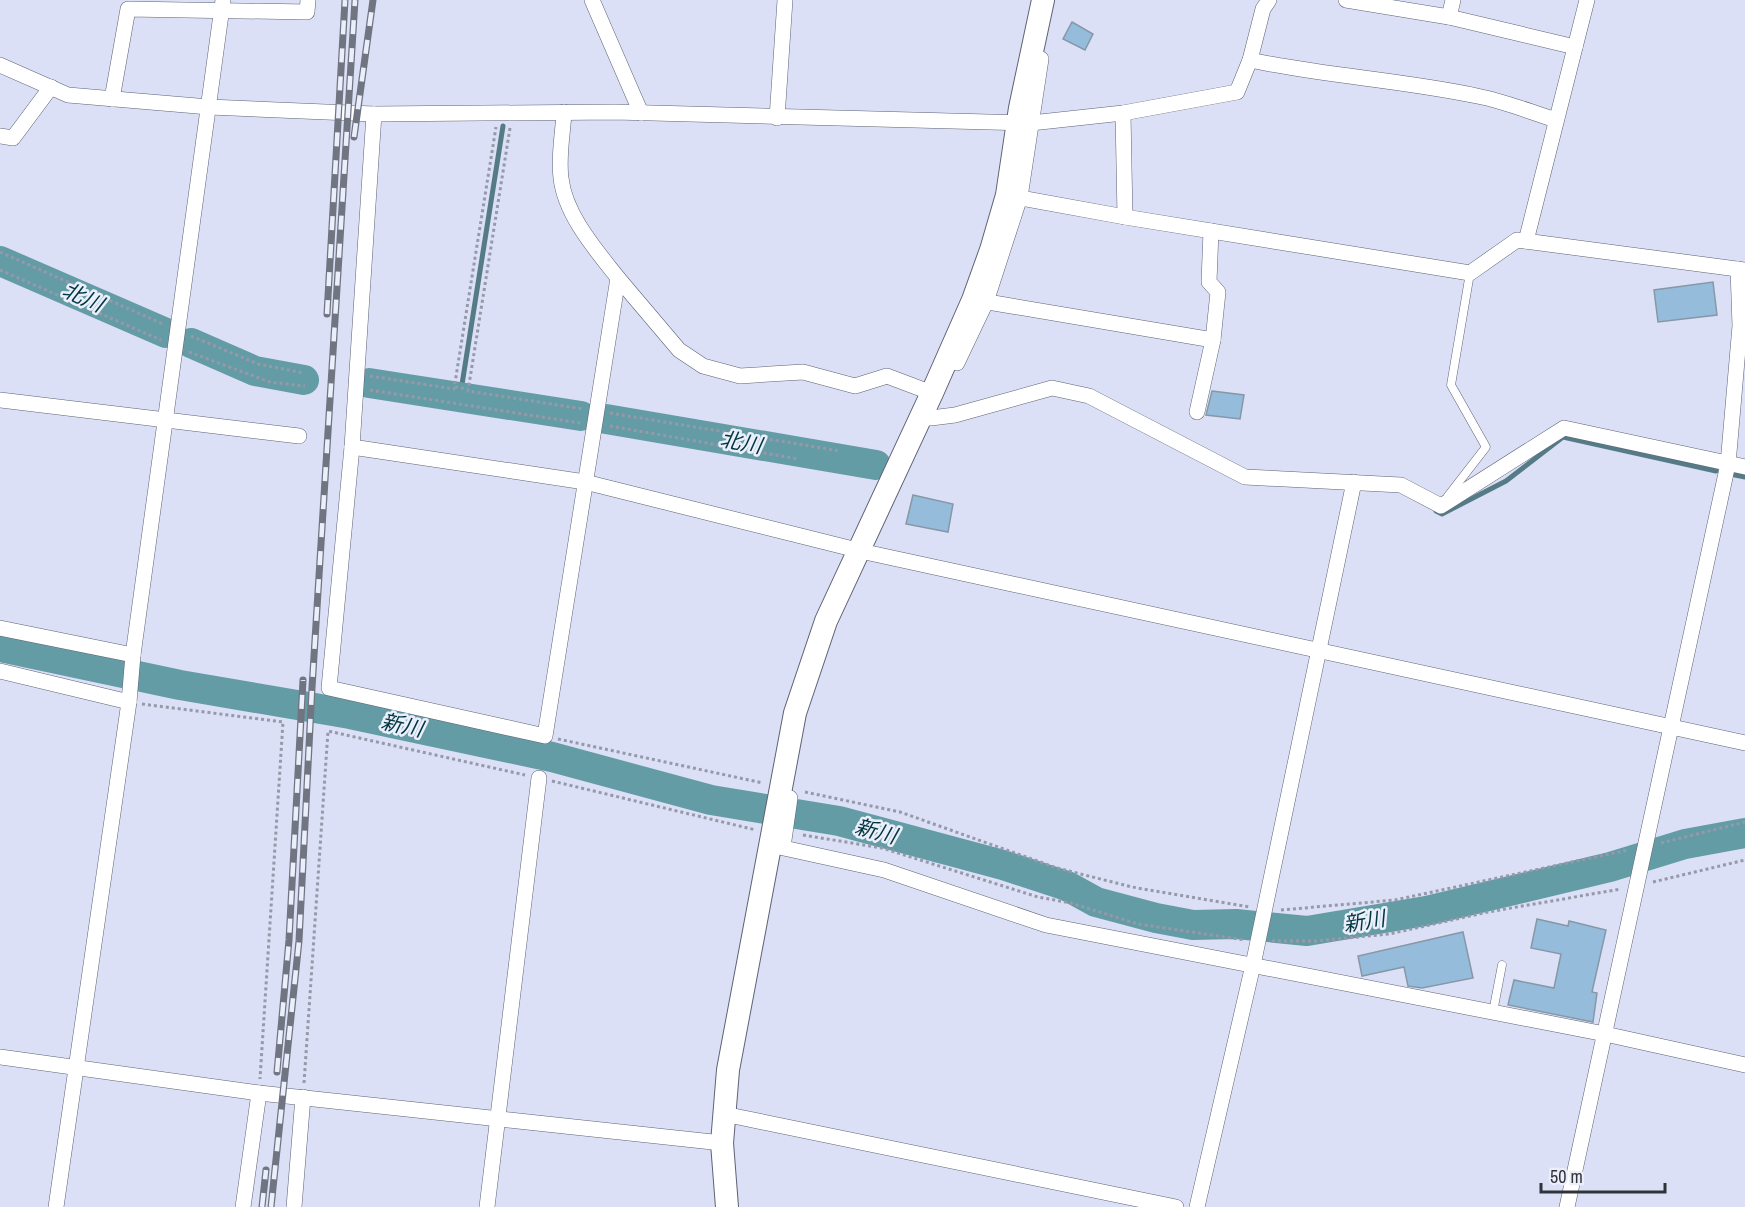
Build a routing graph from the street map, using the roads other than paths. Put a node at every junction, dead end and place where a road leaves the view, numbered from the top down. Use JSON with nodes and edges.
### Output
{"nodes":[{"id":1,"x":308,"y":0,"type":"edge"},
{"id":2,"x":592,"y":0,"type":"edge"},
{"id":3,"x":785,"y":0,"type":"edge"},
{"id":4,"x":1043,"y":0,"type":"edge"},
{"id":5,"x":1053,"y":0,"type":"edge"},
{"id":6,"x":1269,"y":0,"type":"edge"},
{"id":7,"x":1346,"y":0,"type":"edge"},
{"id":8,"x":1453,"y":0,"type":"edge"},
{"id":9,"x":1587,"y":0,"type":"edge"},
{"id":10,"x":222,"y":6,"type":"edge"},
{"id":11,"x":1449,"y":17,"type":"junction"},
{"id":12,"x":1575,"y":47,"type":"junction"},
{"id":13,"x":1250,"y":60,"type":"junction"},
{"id":14,"x":0,"y":65,"type":"edge"},
{"id":15,"x":51,"y":87,"type":"junction"},
{"id":16,"x":112,"y":99,"type":"junction"},
{"id":17,"x":209,"y":107,"type":"junction"},
{"id":18,"x":564,"y":112,"type":"junction"},
{"id":19,"x":641,"y":113,"type":"junction"},
{"id":20,"x":1123,"y":113,"type":"junction"},
{"id":21,"x":374,"y":114,"type":"junction"},
{"id":22,"x":777,"y":118,"type":"junction"},
{"id":23,"x":1556,"y":120,"type":"junction"},
{"id":24,"x":1024,"y":122,"type":"junction"},
{"id":25,"x":0,"y":136,"type":"edge"},
{"id":26,"x":1013,"y":196,"type":"junction"},
{"id":27,"x":1125,"y":217,"type":"junction"},
{"id":28,"x":1211,"y":231,"type":"junction"},
{"id":29,"x":1526,"y":240,"type":"junction"},
{"id":30,"x":1741,"y":270,"type":"edge"},
{"id":31,"x":1470,"y":273,"type":"junction"},
{"id":32,"x":618,"y":278,"type":"junction"},
{"id":33,"x":979,"y":301,"type":"junction"},
{"id":34,"x":1213,"y":340,"type":"junction"},
{"id":35,"x":932,"y":393,"type":"junction"},
{"id":36,"x":0,"y":400,"type":"edge"},
{"id":37,"x":1197,"y":412,"type":"dead end"},
{"id":38,"x":926,"y":416,"type":"junction"},
{"id":39,"x":165,"y":421,"type":"junction"},
{"id":40,"x":299,"y":436,"type":"dead end"},
{"id":41,"x":352,"y":447,"type":"junction"},
{"id":42,"x":1728,"y":464,"type":"junction"},
{"id":43,"x":1745,"y":467,"type":"edge"},
{"id":44,"x":585,"y":482,"type":"junction"},
{"id":45,"x":1354,"y":482,"type":"junction"},
{"id":46,"x":1441,"y":506,"type":"junction"},
{"id":47,"x":861,"y":551,"type":"junction"},
{"id":48,"x":0,"y":628,"type":"edge"},
{"id":49,"x":1319,"y":651,"type":"junction"},
{"id":50,"x":134,"y":655,"type":"junction"},
{"id":51,"x":0,"y":671,"type":"edge"},
{"id":52,"x":129,"y":702,"type":"junction"},
{"id":53,"x":1669,"y":727,"type":"junction"},
{"id":54,"x":1745,"y":743,"type":"edge"},
{"id":55,"x":539,"y":778,"type":"road end"},
{"id":56,"x":777,"y":840,"type":"junction"},
{"id":57,"x":1253,"y":965,"type":"junction"},
{"id":58,"x":1502,"y":965,"type":"dead end"},
{"id":59,"x":1493,"y":1012,"type":"junction"},
{"id":60,"x":1605,"y":1034,"type":"junction"},
{"id":61,"x":0,"y":1057,"type":"edge"},
{"id":62,"x":1745,"y":1065,"type":"edge"},
{"id":63,"x":75,"y":1068,"type":"junction"},
{"id":64,"x":259,"y":1093,"type":"junction"},
{"id":65,"x":303,"y":1098,"type":"junction"},
{"id":66,"x":724,"y":1114,"type":"junction"},
{"id":67,"x":496,"y":1117,"type":"junction"},
{"id":68,"x":722,"y":1143,"type":"junction"},
{"id":69,"x":57,"y":1207,"type":"edge"},
{"id":70,"x":243,"y":1207,"type":"edge"},
{"id":71,"x":294,"y":1207,"type":"edge"},
{"id":72,"x":487,"y":1207,"type":"edge"},
{"id":73,"x":727,"y":1207,"type":"edge"},
{"id":74,"x":1176,"y":1207,"type":"edge"},
{"id":75,"x":1197,"y":1207,"type":"edge"},
{"id":76,"x":1568,"y":1207,"type":"edge"}],
"edges":[{"from":1,"to":10,"type":"street"},
{"from":2,"to":19,"type":"street"},
{"from":3,"to":22,"type":"street"},
{"from":4,"to":24,"type":"street"},
{"from":5,"to":24,"type":"street"},
{"from":6,"to":13,"type":"street"},
{"from":7,"to":11,"type":"street"},
{"from":8,"to":11,"type":"street"},
{"from":9,"to":12,"type":"street"},
{"from":10,"to":16,"type":"street"},
{"from":10,"to":17,"type":"street"},
{"from":11,"to":12,"type":"street"},
{"from":12,"to":23,"type":"street"},
{"from":13,"to":20,"type":"street"},
{"from":13,"to":23,"type":"street"},
{"from":14,"to":15,"type":"street"},
{"from":15,"to":16,"type":"street"},
{"from":15,"to":25,"type":"street"},
{"from":16,"to":17,"type":"street"},
{"from":17,"to":21,"type":"street"},
{"from":17,"to":39,"type":"street"},
{"from":18,"to":19,"type":"street"},
{"from":18,"to":21,"type":"street"},
{"from":18,"to":32,"type":"street"},
{"from":19,"to":22,"type":"street"},
{"from":20,"to":24,"type":"street"},
{"from":20,"to":27,"type":"street"},
{"from":21,"to":41,"type":"street"},
{"from":22,"to":24,"type":"street"},
{"from":23,"to":29,"type":"street"},
{"from":24,"to":26,"type":"street"},
{"from":26,"to":27,"type":"street"},
{"from":26,"to":33,"type":"street"},
{"from":27,"to":28,"type":"street"},
{"from":28,"to":31,"type":"street"},
{"from":28,"to":34,"type":"street"},
{"from":29,"to":30,"type":"street"},
{"from":29,"to":31,"type":"street"},
{"from":30,"to":42,"type":"street"},
{"from":31,"to":46,"type":"lane"},
{"from":32,"to":35,"type":"street"},
{"from":32,"to":44,"type":"street"},
{"from":33,"to":34,"type":"street"},
{"from":33,"to":35,"type":"street"},
{"from":33,"to":38,"type":"street"},
{"from":34,"to":37,"type":"street"},
{"from":35,"to":38,"type":"street"},
{"from":36,"to":39,"type":"street"},
{"from":38,"to":45,"type":"street"},
{"from":38,"to":47,"type":"street"},
{"from":39,"to":40,"type":"street"},
{"from":39,"to":50,"type":"street"},
{"from":41,"to":44,"type":"street"},
{"from":41,"to":44,"type":"street"},
{"from":42,"to":43,"type":"street"},
{"from":42,"to":46,"type":"street"},
{"from":42,"to":53,"type":"street"},
{"from":44,"to":47,"type":"street"},
{"from":45,"to":46,"type":"street"},
{"from":45,"to":49,"type":"street"},
{"from":47,"to":49,"type":"street"},
{"from":47,"to":56,"type":"street"},
{"from":48,"to":50,"type":"street"},
{"from":49,"to":53,"type":"street"},
{"from":49,"to":57,"type":"street"},
{"from":50,"to":52,"type":"street"},
{"from":51,"to":52,"type":"street"},
{"from":52,"to":63,"type":"street"},
{"from":53,"to":54,"type":"street"},
{"from":53,"to":60,"type":"street"},
{"from":55,"to":67,"type":"street"},
{"from":56,"to":57,"type":"street"},
{"from":56,"to":66,"type":"street"},
{"from":57,"to":59,"type":"street"},
{"from":57,"to":75,"type":"street"},
{"from":58,"to":59,"type":"lane"},
{"from":59,"to":60,"type":"street"},
{"from":60,"to":62,"type":"street"},
{"from":60,"to":76,"type":"street"},
{"from":61,"to":63,"type":"street"},
{"from":63,"to":64,"type":"street"},
{"from":63,"to":69,"type":"street"},
{"from":64,"to":65,"type":"street"},
{"from":64,"to":70,"type":"street"},
{"from":65,"to":67,"type":"street"},
{"from":65,"to":71,"type":"street"},
{"from":66,"to":68,"type":"street"},
{"from":66,"to":74,"type":"street"},
{"from":67,"to":68,"type":"street"},
{"from":67,"to":72,"type":"street"},
{"from":68,"to":73,"type":"street"}]}
